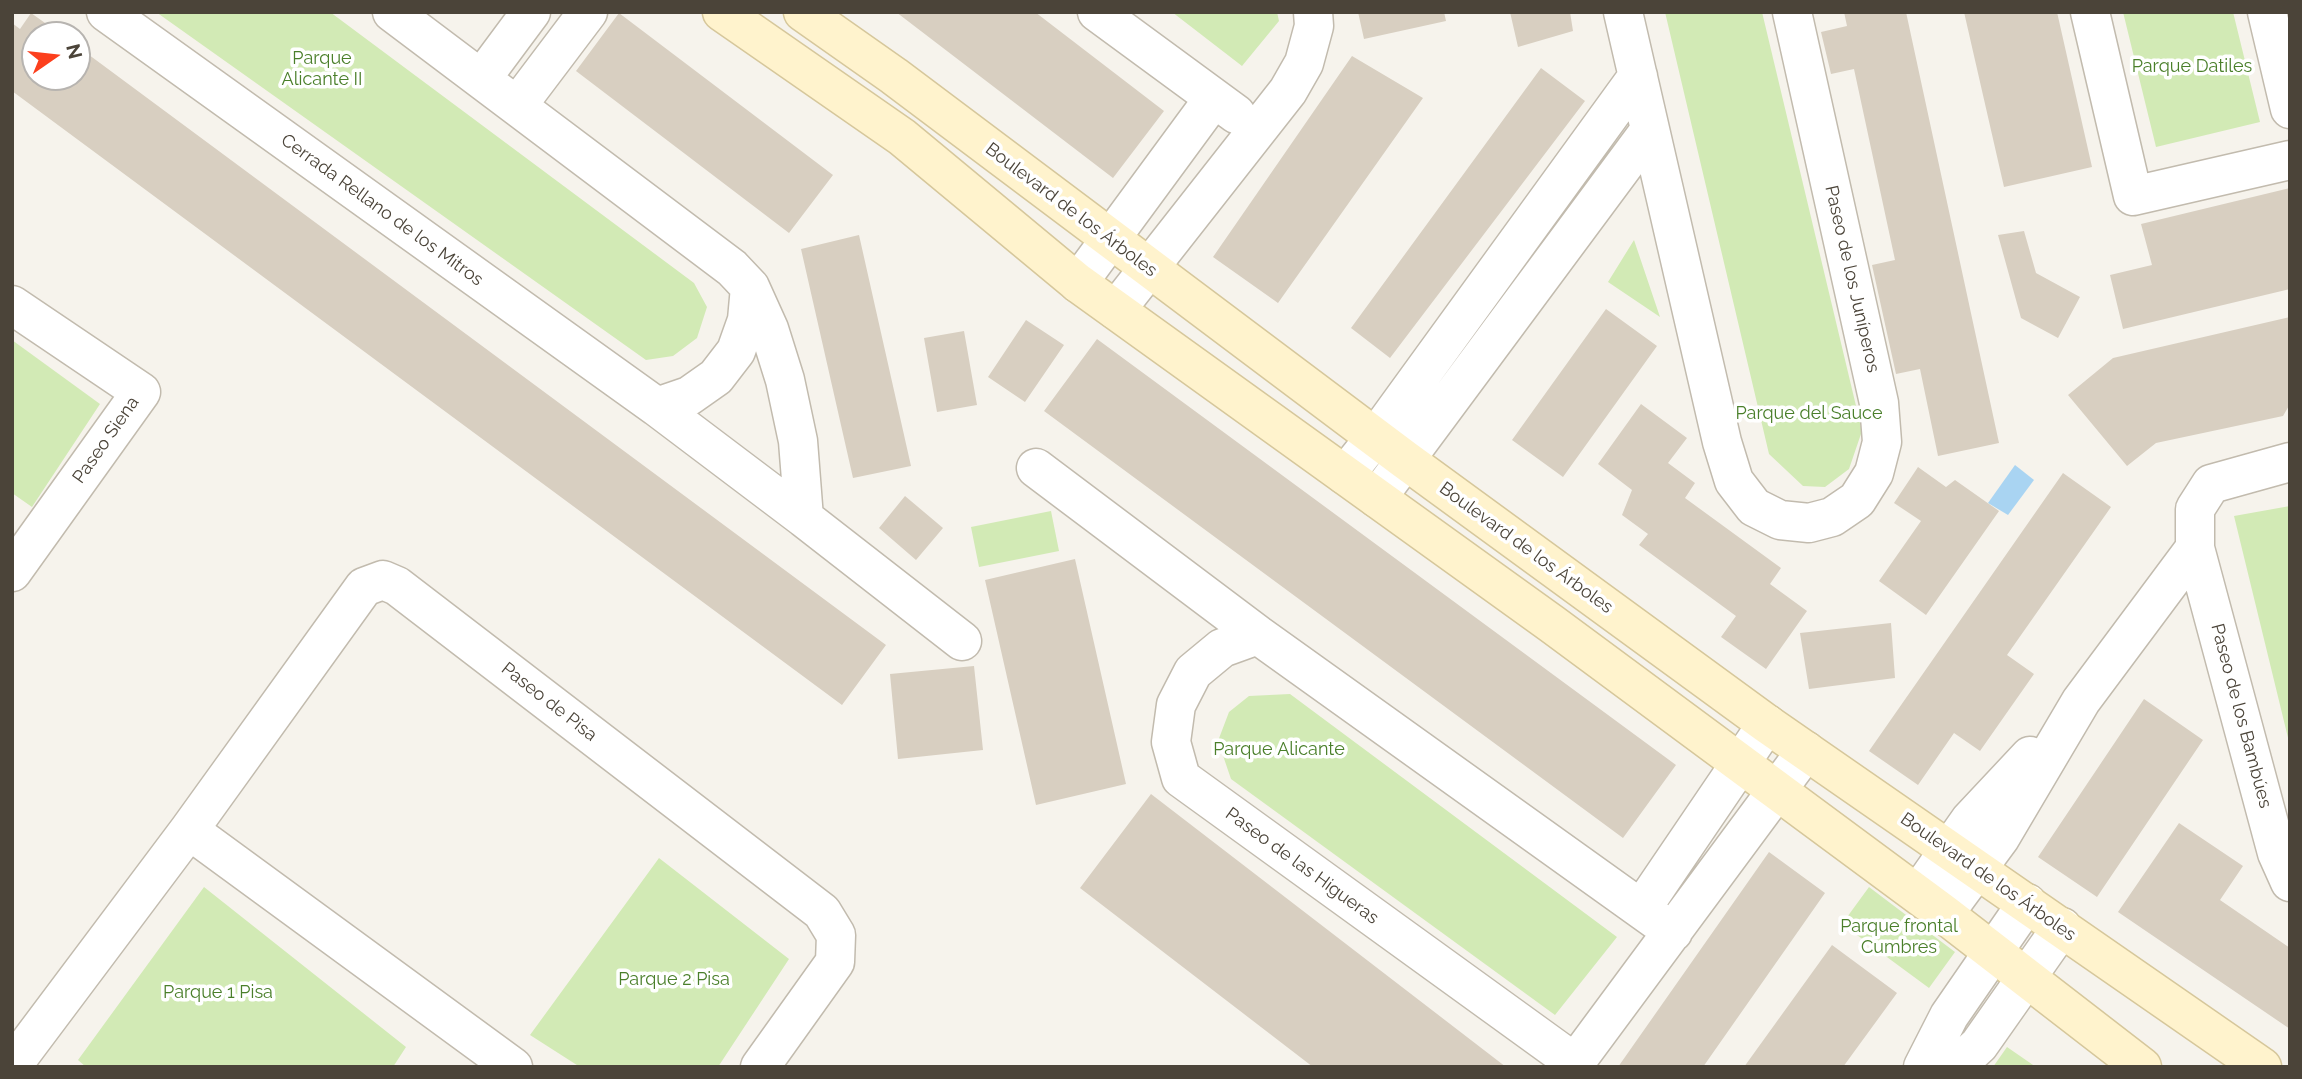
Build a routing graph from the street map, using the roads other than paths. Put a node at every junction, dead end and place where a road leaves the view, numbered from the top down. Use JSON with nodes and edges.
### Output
{"nodes":[{"id":1,"x":106,"y":12,"type":"edge"},
{"id":2,"x":392,"y":12,"type":"edge"},
{"id":3,"x":531,"y":12,"type":"edge"},
{"id":4,"x":588,"y":12,"type":"edge"},
{"id":5,"x":722,"y":12,"type":"edge"},
{"id":6,"x":803,"y":12,"type":"edge"},
{"id":7,"x":1097,"y":12,"type":"edge"},
{"id":8,"x":1313,"y":12,"type":"edge"},
{"id":9,"x":1623,"y":12,"type":"edge"},
{"id":10,"x":1792,"y":12,"type":"edge"},
{"id":11,"x":2091,"y":12,"type":"edge"},
{"id":12,"x":2277,"y":30,"type":"edge"},
{"id":13,"x":1638,"y":76,"type":"junction"},
{"id":14,"x":482,"y":78,"type":"junction"},
{"id":15,"x":1214,"y":98,"type":"junction"},
{"id":16,"x":517,"y":106,"type":"junction"},
{"id":17,"x":2290,"y":109,"type":"edge"},
{"id":18,"x":1257,"y":130,"type":"junction"},
{"id":19,"x":1650,"y":130,"type":"junction"},
{"id":20,"x":2290,"y":160,"type":"edge"},
{"id":21,"x":1110,"y":240,"type":"junction"},
{"id":22,"x":1148,"y":267,"type":"junction"},
{"id":23,"x":1078,"y":283,"type":"junction"},
{"id":24,"x":750,"y":287,"type":"junction"},
{"id":25,"x":12,"y":305,"type":"edge"},
{"id":26,"x":1116,"y":310,"type":"junction"},
{"id":27,"x":657,"y":407,"type":"junction"},
{"id":28,"x":1374,"y":437,"type":"junction"},
{"id":29,"x":1404,"y":459,"type":"junction"},
{"id":30,"x":2290,"y":462,"type":"edge"},
{"id":31,"x":1036,"y":468,"type":"dead end"},
{"id":32,"x":1345,"y":475,"type":"junction"},
{"id":33,"x":1377,"y":498,"type":"junction"},
{"id":34,"x":804,"y":517,"type":"junction"},
{"id":35,"x":2195,"y":548,"type":"junction"},
{"id":36,"x":19,"y":550,"type":"edge"},
{"id":37,"x":1258,"y":635,"type":"junction"},
{"id":38,"x":962,"y":641,"type":"dead end"},
{"id":39,"x":1767,"y":724,"type":"junction"},
{"id":40,"x":1806,"y":751,"type":"junction"},
{"id":41,"x":1740,"y":764,"type":"junction"},
{"id":42,"x":1776,"y":791,"type":"junction"},
{"id":43,"x":189,"y":830,"type":"junction"},
{"id":44,"x":1962,"y":859,"type":"junction"},
{"id":45,"x":2290,"y":882,"type":"edge"},
{"id":46,"x":2027,"y":903,"type":"junction"},
{"id":47,"x":1931,"y":904,"type":"junction"},
{"id":48,"x":1642,"y":908,"type":"junction"},
{"id":49,"x":2062,"y":928,"type":"junction"},
{"id":50,"x":1673,"y":932,"type":"junction"},
{"id":51,"x":1992,"y":950,"type":"junction"},
{"id":52,"x":2027,"y":977,"type":"junction"},
{"id":53,"x":1574,"y":1065,"type":"edge"},
{"id":54,"x":12,"y":1066,"type":"edge"},
{"id":55,"x":513,"y":1067,"type":"edge"},
{"id":56,"x":760,"y":1067,"type":"edge"},
{"id":57,"x":1923,"y":1067,"type":"edge"},
{"id":58,"x":1955,"y":1067,"type":"edge"},
{"id":59,"x":2142,"y":1067,"type":"edge"},
{"id":60,"x":2262,"y":1067,"type":"edge"}],
"edges":[{"from":1,"to":27,"type":"street","name":"Cerrada Rellano de los Mitros"},
{"from":2,"to":14,"type":"street"},
{"from":3,"to":14,"type":"street"},
{"from":4,"to":16,"type":"street"},
{"from":5,"to":23,"type":"main road"},
{"from":6,"to":21,"type":"main road","name":"Boulevard de los Árboles"},
{"from":7,"to":15,"type":"street"},
{"from":8,"to":18,"type":"street"},
{"from":9,"to":13,"type":"street","name":"Paseo de los Juníperos"},
{"from":10,"to":19,"type":"street","name":"Paseo de los Juníperos"},
{"from":11,"to":20,"type":"street"},
{"from":12,"to":17,"type":"street"},
{"from":13,"to":19,"type":"street","name":"Paseo de los Juníperos"},
{"from":13,"to":28,"type":"street"},
{"from":14,"to":16,"type":"street"},
{"from":15,"to":18,"type":"street"},
{"from":15,"to":21,"type":"street"},
{"from":16,"to":24,"type":"street"},
{"from":18,"to":22,"type":"street"},
{"from":19,"to":29,"type":"street"},
{"from":21,"to":22,"type":"main road","name":"Boulevard de los Árboles"},
{"from":21,"to":23,"type":"street"},
{"from":22,"to":26,"type":"street"},
{"from":22,"to":28,"type":"main road","name":"Boulevard de los Árboles"},
{"from":23,"to":26,"type":"main road"},
{"from":24,"to":27,"type":"street"},
{"from":24,"to":34,"type":"street"},
{"from":25,"to":36,"type":"street","name":"Paseo Siena"},
{"from":26,"to":32,"type":"main road"},
{"from":27,"to":34,"type":"street","name":"Cerrada Rellano de los Mitros"},
{"from":28,"to":29,"type":"main road","name":"Boulevard de los Árboles"},
{"from":28,"to":32,"type":"street"},
{"from":29,"to":33,"type":"street"},
{"from":29,"to":39,"type":"main road","name":"Boulevard de los Árboles"},
{"from":30,"to":35,"type":"street","name":"Paseo de los Bambúes"},
{"from":31,"to":37,"type":"street"},
{"from":32,"to":33,"type":"main road"},
{"from":33,"to":41,"type":"main road"},
{"from":34,"to":38,"type":"street","name":"Cerrada Rellano de los Mitros"},
{"from":35,"to":44,"type":"street"},
{"from":35,"to":45,"type":"street","name":"Paseo de los Bambúes"},
{"from":37,"to":48,"type":"street"},
{"from":37,"to":53,"type":"street","name":"Paseo de las Higueras"},
{"from":39,"to":40,"type":"main road","name":"Boulevard de los Árboles"},
{"from":39,"to":41,"type":"street"},
{"from":40,"to":42,"type":"street","name":"Paseo de las Higueras"},
{"from":40,"to":44,"type":"main road","name":"Boulevard de los Árboles"},
{"from":41,"to":42,"type":"main road"},
{"from":41,"to":48,"type":"street"},
{"from":42,"to":47,"type":"main road"},
{"from":42,"to":50,"type":"street","name":"Paseo de las Higueras"},
{"from":43,"to":54,"type":"street","name":"Paseo de Pisa"},
{"from":43,"to":55,"type":"street"},
{"from":43,"to":56,"type":"street","name":"Paseo de Pisa"},
{"from":44,"to":46,"type":"main road","name":"Boulevard de los Árboles"},
{"from":44,"to":47,"type":"street"},
{"from":46,"to":49,"type":"main road","name":"Boulevard de los Árboles"},
{"from":46,"to":51,"type":"street"},
{"from":47,"to":51,"type":"main road"},
{"from":48,"to":50,"type":"street"},
{"from":49,"to":52,"type":"street"},
{"from":49,"to":60,"type":"main road","name":"Boulevard de los Árboles"},
{"from":50,"to":53,"type":"street","name":"Paseo de las Higueras"},
{"from":51,"to":52,"type":"main road"},
{"from":51,"to":57,"type":"street"},
{"from":52,"to":58,"type":"street"},
{"from":52,"to":59,"type":"main road"}]}
